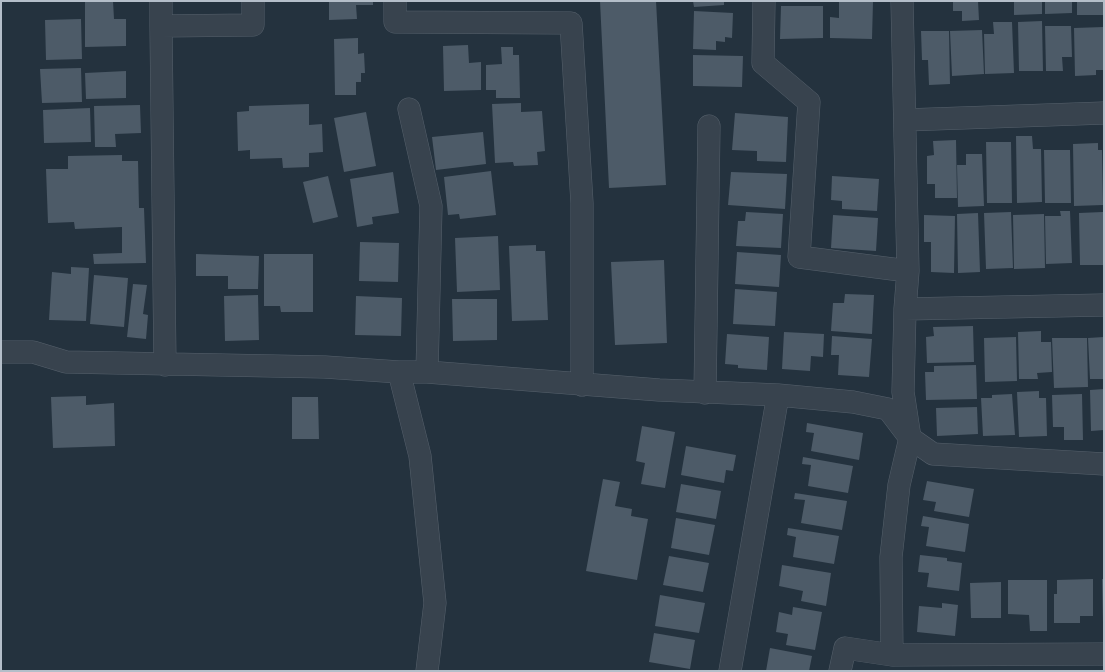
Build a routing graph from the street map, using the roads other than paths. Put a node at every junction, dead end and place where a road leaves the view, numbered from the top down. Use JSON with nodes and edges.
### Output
{"nodes":[{"id":1,"x":160,"y":1,"type":"edge"},
{"id":2,"x":253,"y":1,"type":"edge"},
{"id":3,"x":394,"y":1,"type":"edge"},
{"id":4,"x":764,"y":1,"type":"edge"},
{"id":5,"x":902,"y":1,"type":"edge"},
{"id":6,"x":162,"y":26,"type":"junction"},
{"id":7,"x":409,"y":109,"type":"dead end"},
{"id":8,"x":1104,"y":113,"type":"edge"},
{"id":9,"x":905,"y":120,"type":"junction"},
{"id":10,"x":709,"y":126,"type":"dead end"},
{"id":11,"x":908,"y":271,"type":"junction"},
{"id":12,"x":1104,"y":305,"type":"edge"},
{"id":13,"x":905,"y":309,"type":"junction"},
{"id":14,"x":1,"y":352,"type":"edge"},
{"id":15,"x":165,"y":365,"type":"junction"},
{"id":16,"x":399,"y":372,"type":"junction"},
{"id":17,"x":427,"y":372,"type":"junction"},
{"id":18,"x":582,"y":385,"type":"junction"},
{"id":19,"x":705,"y":393,"type":"junction"},
{"id":20,"x":778,"y":395,"type":"junction"},
{"id":21,"x":910,"y":438,"type":"junction"},
{"id":22,"x":1104,"y":464,"type":"edge"},
{"id":23,"x":1104,"y":654,"type":"edge"},
{"id":24,"x":892,"y":655,"type":"junction"},
{"id":25,"x":956,"y":662,"type":"edge"},
{"id":26,"x":427,"y":671,"type":"edge"},
{"id":27,"x":730,"y":671,"type":"edge"},
{"id":28,"x":840,"y":671,"type":"edge"}],
"edges":[{"from":1,"to":6,"type":"street"},
{"from":2,"to":6,"type":"street"},
{"from":3,"to":18,"type":"street"},
{"from":4,"to":11,"type":"street"},
{"from":5,"to":9,"type":"street"},
{"from":6,"to":15,"type":"street"},
{"from":7,"to":17,"type":"street"},
{"from":8,"to":9,"type":"street"},
{"from":9,"to":11,"type":"street"},
{"from":10,"to":19,"type":"street"},
{"from":11,"to":13,"type":"street"},
{"from":12,"to":13,"type":"street"},
{"from":13,"to":21,"type":"street"},
{"from":14,"to":15,"type":"street"},
{"from":15,"to":16,"type":"street"},
{"from":16,"to":17,"type":"street"},
{"from":16,"to":26,"type":"street"},
{"from":17,"to":18,"type":"street"},
{"from":18,"to":19,"type":"street"},
{"from":19,"to":20,"type":"street"},
{"from":20,"to":21,"type":"street"},
{"from":20,"to":27,"type":"street"},
{"from":21,"to":22,"type":"street"},
{"from":21,"to":24,"type":"street"},
{"from":23,"to":25,"type":"street"},
{"from":24,"to":25,"type":"street"},
{"from":24,"to":28,"type":"street"}]}
